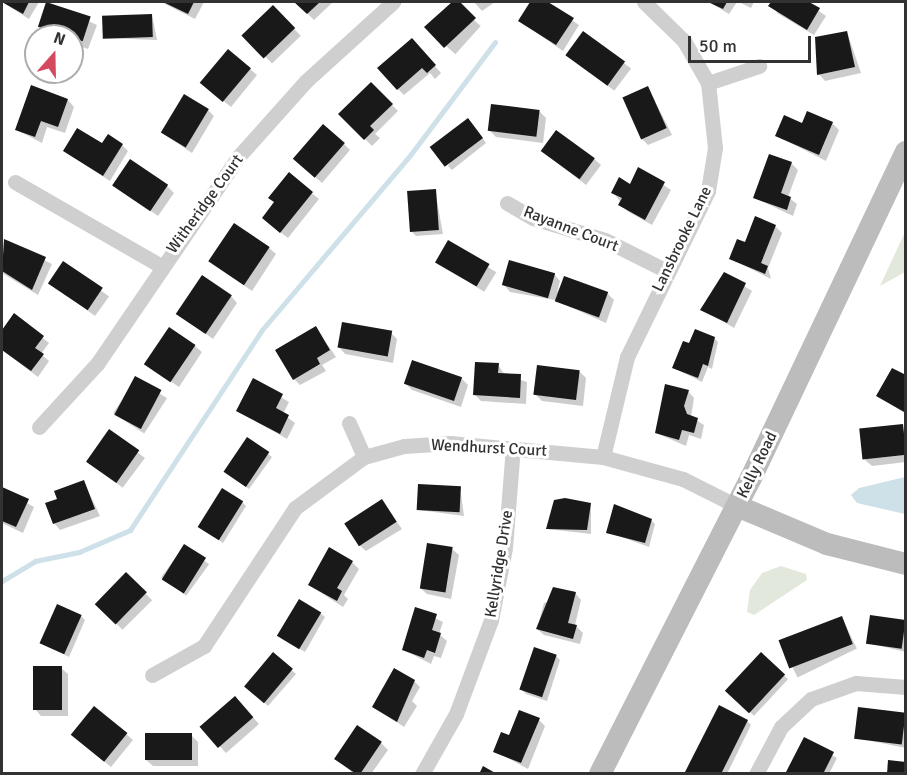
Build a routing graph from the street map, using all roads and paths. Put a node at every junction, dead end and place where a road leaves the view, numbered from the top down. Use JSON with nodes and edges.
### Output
{"nodes":[{"id":1,"x":393,"y":2,"type":"edge"},
{"id":2,"x":644,"y":2,"type":"edge"},
{"id":3,"x":759,"y":66,"type":"dead end"},
{"id":4,"x":708,"y":83,"type":"junction"},
{"id":5,"x":906,"y":152,"type":"edge"},
{"id":6,"x":15,"y":182,"type":"dead end"},
{"id":7,"x":507,"y":203,"type":"dead end"},
{"id":8,"x":161,"y":266,"type":"junction"},
{"id":9,"x":667,"y":272,"type":"junction"},
{"id":10,"x":349,"y":423,"type":"dead end"},
{"id":11,"x":39,"y":427,"type":"dead end"},
{"id":12,"x":513,"y":447,"type":"junction"},
{"id":13,"x":364,"y":457,"type":"junction"},
{"id":14,"x":603,"y":457,"type":"junction"},
{"id":15,"x":737,"y":506,"type":"junction"},
{"id":16,"x":906,"y":564,"type":"edge"},
{"id":17,"x":152,"y":675,"type":"dead end"},
{"id":18,"x":906,"y":687,"type":"edge"},
{"id":19,"x":422,"y":774,"type":"edge"},
{"id":20,"x":600,"y":774,"type":"edge"},
{"id":21,"x":756,"y":774,"type":"edge"}],
"edges":[{"from":1,"to":8,"type":"street","name":"Witheridge Court"},
{"from":2,"to":4,"type":"street","name":"Lansbrooke Lane"},
{"from":3,"to":4,"type":"street"},
{"from":4,"to":9,"type":"street","name":"Lansbrooke Lane"},
{"from":5,"to":15,"type":"main road","name":"Kelly Road"},
{"from":6,"to":8,"type":"street"},
{"from":7,"to":9,"type":"street","name":"Rayanne Court"},
{"from":8,"to":11,"type":"street","name":"Witheridge Court"},
{"from":9,"to":14,"type":"street","name":"Lansbrooke Lane"},
{"from":10,"to":13,"type":"street"},
{"from":12,"to":13,"type":"street","name":"Wendhurst Court"},
{"from":12,"to":14,"type":"street","name":"Wendhurst Court"},
{"from":12,"to":19,"type":"street","name":"Kellyridge Drive"},
{"from":13,"to":17,"type":"street","name":"Wendhurst Court"},
{"from":14,"to":15,"type":"street","name":"Wendhurst Court"},
{"from":15,"to":16,"type":"main road"},
{"from":15,"to":20,"type":"main road","name":"Kelly Road"},
{"from":18,"to":21,"type":"street"}]}
